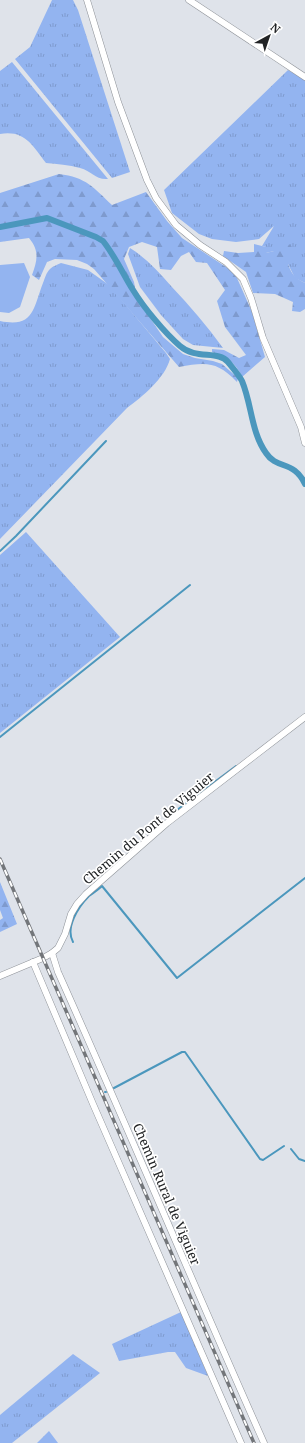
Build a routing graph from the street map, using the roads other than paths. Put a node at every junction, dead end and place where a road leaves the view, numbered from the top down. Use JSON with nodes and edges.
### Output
{"nodes":[{"id":1,"x":87,"y":0,"type":"edge"},
{"id":2,"x":189,"y":0,"type":"edge"},
{"id":3,"x":305,"y":77,"type":"edge"},
{"id":4,"x":303,"y":427,"type":"edge"},
{"id":5,"x":305,"y":444,"type":"edge"},
{"id":6,"x":305,"y":717,"type":"edge"},
{"id":7,"x":52,"y":953,"type":"junction"},
{"id":8,"x":33,"y":962,"type":"junction"},
{"id":9,"x":0,"y":976,"type":"edge"},
{"id":10,"x":241,"y":1443,"type":"edge"},
{"id":11,"x":264,"y":1443,"type":"edge"}],
"edges":[{"from":1,"to":4,"type":"street"},
{"from":2,"to":3,"type":"street"},
{"from":4,"to":5,"type":"street"},
{"from":6,"to":7,"type":"street","name":"Chemin du Pont de Viguier"},
{"from":7,"to":8,"type":"street"},
{"from":7,"to":11,"type":"street","name":"Chemin Rural de Viguier"},
{"from":8,"to":9,"type":"street"},
{"from":8,"to":10,"type":"street"}]}
